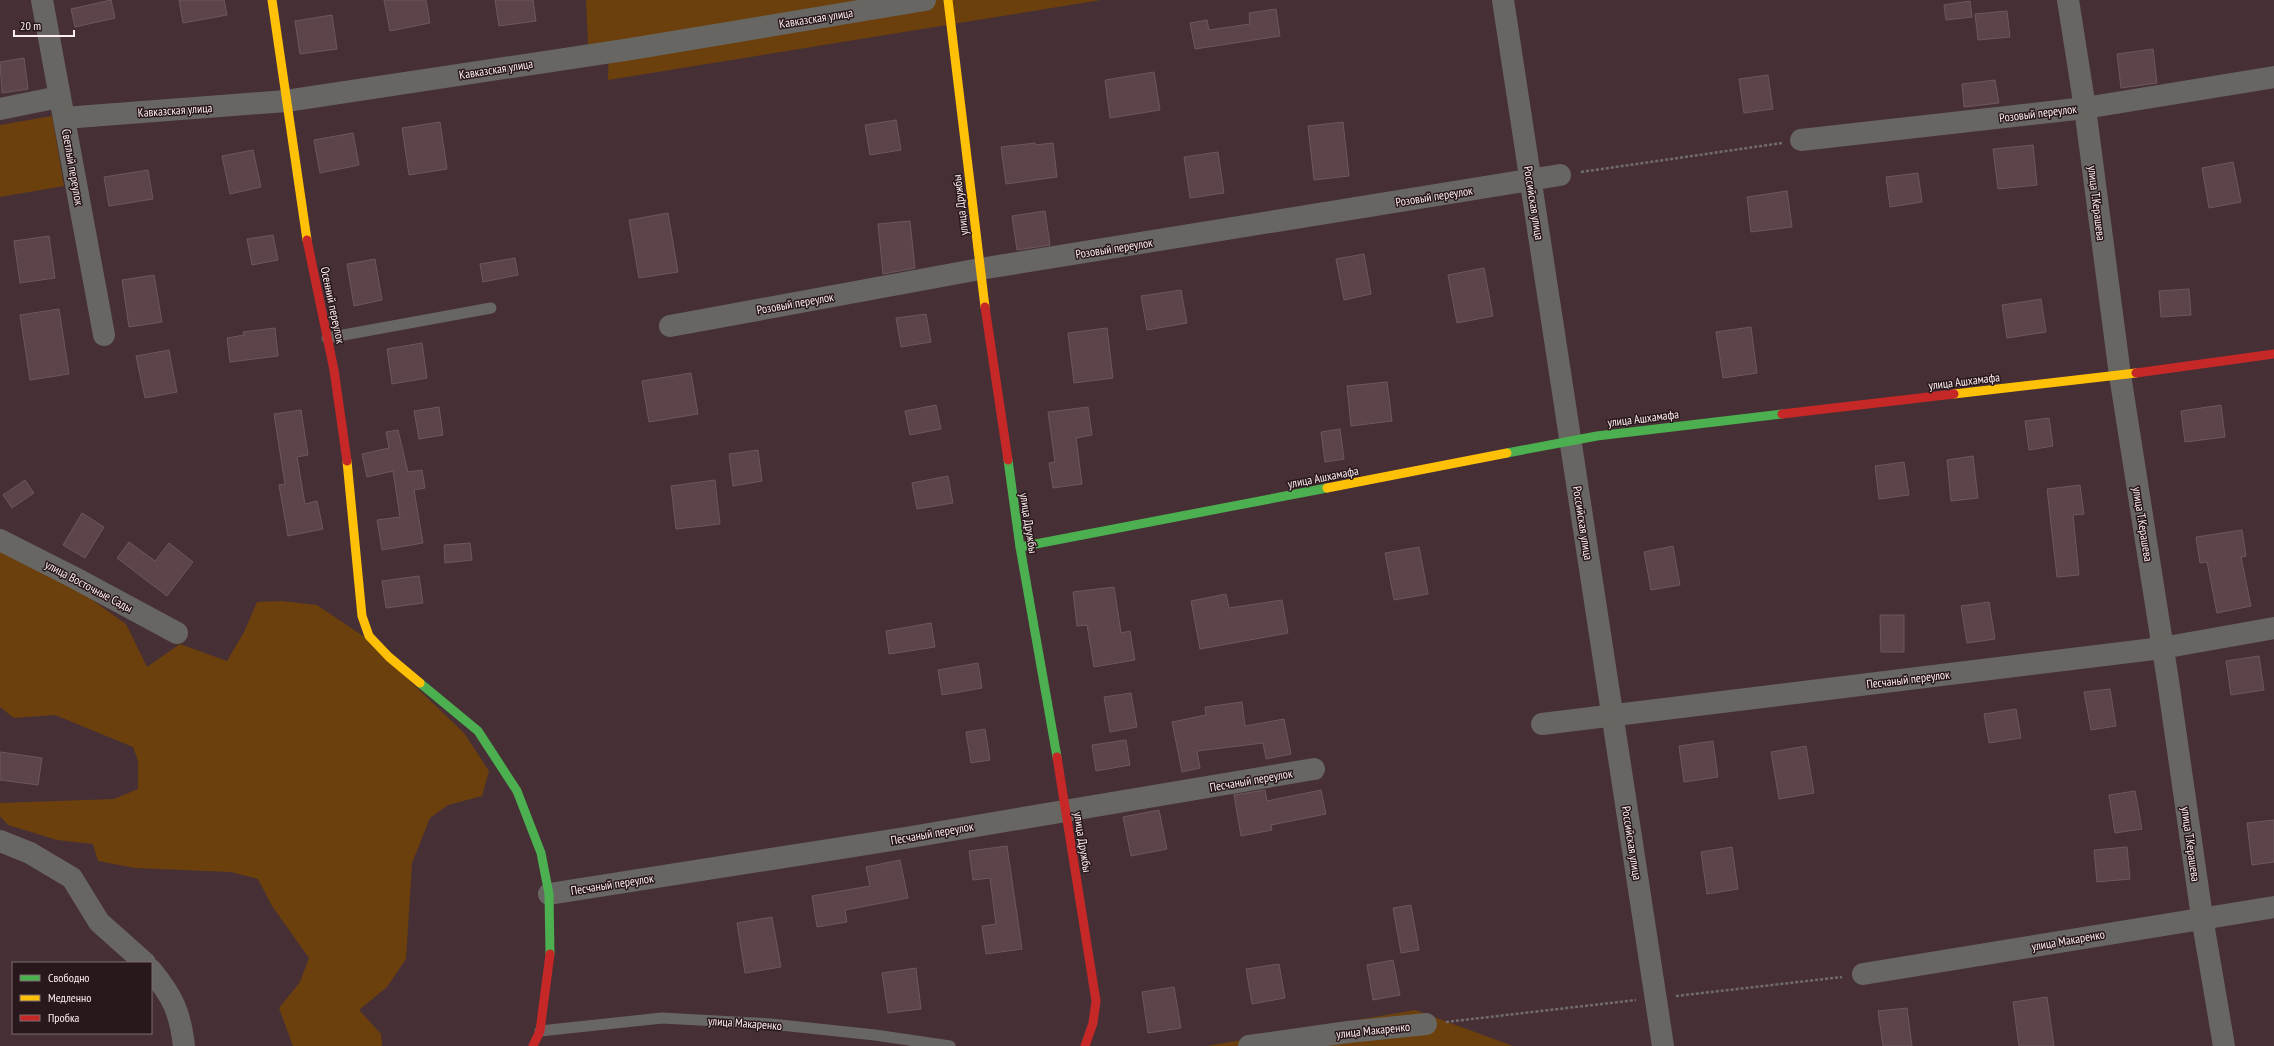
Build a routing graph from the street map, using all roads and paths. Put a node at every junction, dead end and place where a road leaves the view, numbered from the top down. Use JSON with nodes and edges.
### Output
{"nodes":[{"id":1,"x":42,"y":0,"type":"edge"},
{"id":2,"x":272,"y":0,"type":"edge"},
{"id":3,"x":925,"y":0,"type":"edge"},
{"id":4,"x":948,"y":0,"type":"edge"},
{"id":5,"x":1503,"y":0,"type":"edge"},
{"id":6,"x":2068,"y":0,"type":"edge"},
{"id":7,"x":2274,"y":78,"type":"edge"},
{"id":8,"x":59,"y":97,"type":"junction"},
{"id":9,"x":286,"y":101,"type":"junction"},
{"id":10,"x":2085,"y":108,"type":"junction"},
{"id":11,"x":0,"y":109,"type":"edge"},
{"id":12,"x":64,"y":118,"type":"junction"},
{"id":13,"x":1801,"y":140,"type":"joint"},
{"id":14,"x":1560,"y":175,"type":"joint"},
{"id":15,"x":1531,"y":180,"type":"junction"},
{"id":16,"x":980,"y":269,"type":"junction"},
{"id":17,"x":491,"y":308,"type":"dead end"},
{"id":18,"x":670,"y":326,"type":"dead end"},
{"id":19,"x":104,"y":335,"type":"dead end"},
{"id":20,"x":327,"y":338,"type":"junction"},
{"id":21,"x":2274,"y":354,"type":"edge"},
{"id":22,"x":2120,"y":376,"type":"junction"},
{"id":23,"x":1571,"y":441,"type":"junction"},
{"id":24,"x":0,"y":540,"type":"edge"},
{"id":25,"x":1020,"y":547,"type":"junction"},
{"id":26,"x":2274,"y":628,"type":"edge"},
{"id":27,"x":177,"y":633,"type":"dead end"},
{"id":28,"x":2162,"y":648,"type":"junction"},
{"id":29,"x":1613,"y":716,"type":"junction"},
{"id":30,"x":1542,"y":724,"type":"dead end"},
{"id":31,"x":1314,"y":769,"type":"dead end"},
{"id":32,"x":1066,"y":810,"type":"junction"},
{"id":33,"x":0,"y":841,"type":"edge"},
{"id":34,"x":549,"y":894,"type":"junction"},
{"id":35,"x":2274,"y":906,"type":"edge"},
{"id":36,"x":2202,"y":917,"type":"junction"},
{"id":37,"x":144,"y":962,"type":"edge"},
{"id":38,"x":152,"y":971,"type":"edge"},
{"id":39,"x":1862,"y":974,"type":"dead end"},
{"id":40,"x":1426,"y":1024,"type":"dead end"},
{"id":41,"x":540,"y":1031,"type":"junction"},
{"id":42,"x":184,"y":1046,"type":"edge"},
{"id":43,"x":533,"y":1046,"type":"edge"},
{"id":44,"x":950,"y":1046,"type":"edge"},
{"id":45,"x":1085,"y":1046,"type":"edge"},
{"id":46,"x":1249,"y":1046,"type":"edge"},
{"id":47,"x":1663,"y":1046,"type":"edge"},
{"id":48,"x":2224,"y":1046,"type":"edge"}],
"edges":[{"from":1,"to":8,"type":"street","name":"Светлый переулок"},
{"from":2,"to":9,"type":"street","name":"Осенний переулок"},
{"from":3,"to":9,"type":"street","name":"Кавказcкая улица"},
{"from":4,"to":16,"type":"street","name":"улица Дружбы"},
{"from":5,"to":15,"type":"street","name":"Российская улица"},
{"from":6,"to":10,"type":"street","name":"улица Т.Керашева"},
{"from":7,"to":10,"type":"street","name":"Розовый переулок"},
{"from":8,"to":11,"type":"street"},
{"from":8,"to":12,"type":"street","name":"Светлый переулок"},
{"from":9,"to":12,"type":"street","name":"Кавказcкая улица"},
{"from":9,"to":20,"type":"street","name":"Осенний переулок"},
{"from":10,"to":13,"type":"street","name":"Розовый переулок"},
{"from":10,"to":22,"type":"street","name":"улица Т.Керашева"},
{"from":12,"to":19,"type":"street","name":"Светлый переулок"},
{"from":13,"to":14,"type":"path"},
{"from":14,"to":15,"type":"street","name":"Розовый переулок"},
{"from":15,"to":16,"type":"street","name":"Розовый переулок"},
{"from":15,"to":23,"type":"street","name":"Российская улица"},
{"from":16,"to":18,"type":"street","name":"Розовый переулок"},
{"from":16,"to":25,"type":"street","name":"улица Дружбы"},
{"from":17,"to":20,"type":"lane"},
{"from":20,"to":34,"type":"street","name":"Осенний переулок"},
{"from":21,"to":22,"type":"street","name":"улица Ашхамафа"},
{"from":22,"to":23,"type":"street","name":"улица Ашхамафа"},
{"from":22,"to":28,"type":"street","name":"улица Т.Керашева"},
{"from":23,"to":25,"type":"street","name":"улица Ашхамафа"},
{"from":23,"to":29,"type":"street","name":"Российская улица"},
{"from":24,"to":27,"type":"street","name":"улица Восточные Сады"},
{"from":25,"to":32,"type":"street","name":"улица Дружбы"},
{"from":26,"to":28,"type":"street","name":"Песчаный переулок"},
{"from":28,"to":29,"type":"street","name":"Песчаный переулок"},
{"from":28,"to":36,"type":"street","name":"улица Т.Керашева"},
{"from":29,"to":30,"type":"street","name":"Песчаный переулок"},
{"from":29,"to":47,"type":"street","name":"Российская улица"},
{"from":31,"to":32,"type":"street","name":"Песчаный переулок"},
{"from":32,"to":34,"type":"street","name":"Песчаный переулок"},
{"from":32,"to":45,"type":"street","name":"улица Дружбы"},
{"from":33,"to":37,"type":"street"},
{"from":34,"to":41,"type":"street","name":"Осенний переулок"},
{"from":35,"to":36,"type":"street","name":"улица Макаренко"},
{"from":36,"to":39,"type":"street","name":"улица Макаренко"},
{"from":36,"to":48,"type":"street","name":"улица Т.Керашева"},
{"from":38,"to":42,"type":"street"},
{"from":40,"to":46,"type":"street","name":"улица Макаренко"},
{"from":41,"to":43,"type":"street","name":"Осенний переулок"},
{"from":41,"to":44,"type":"lane","name":"улица Макаренко"}]}
